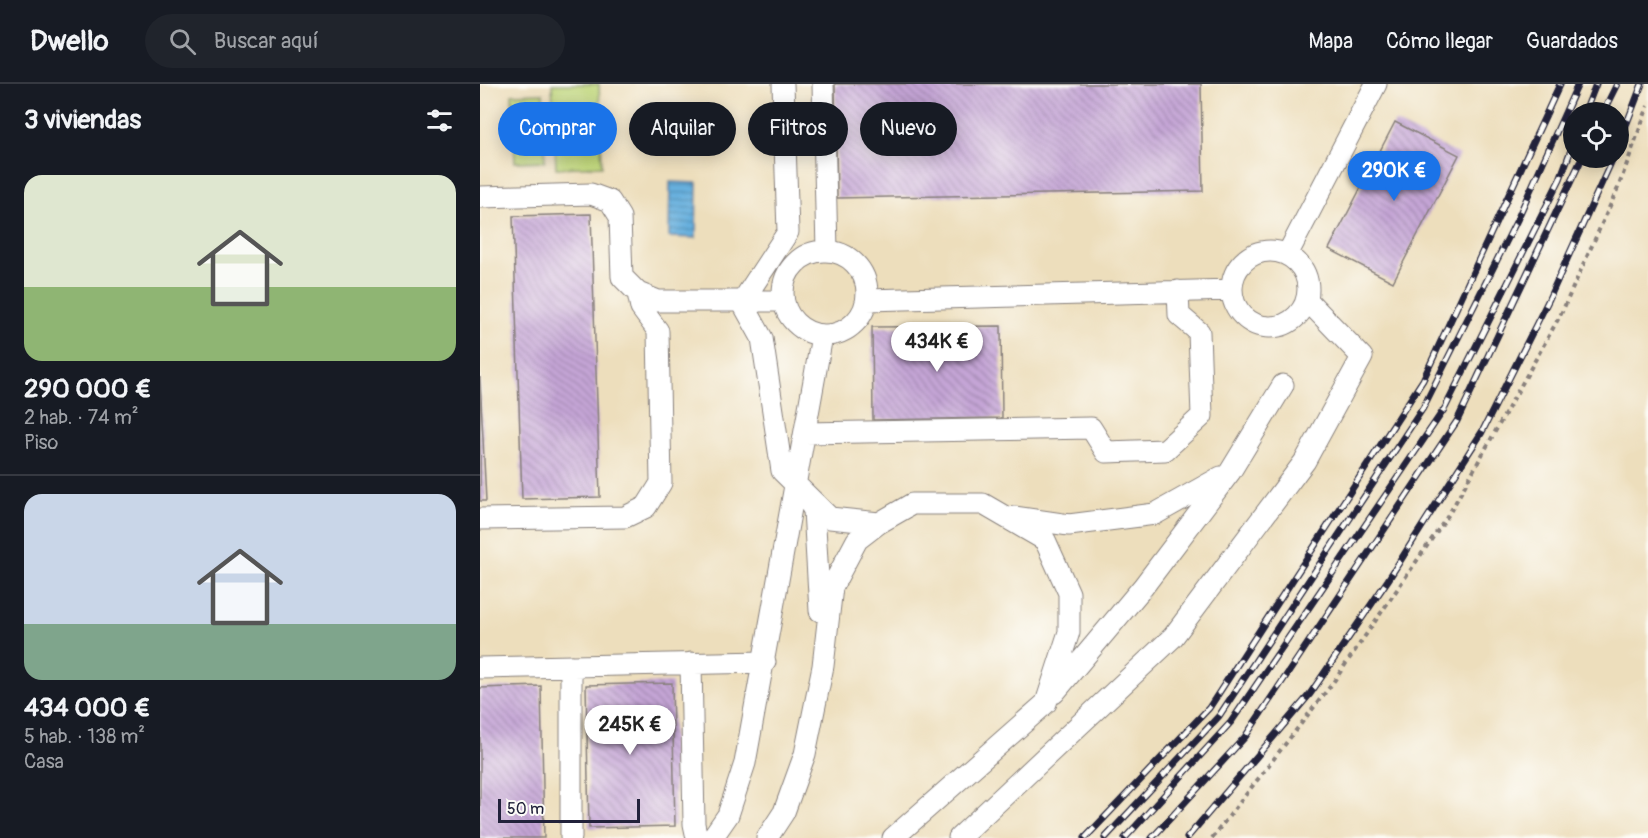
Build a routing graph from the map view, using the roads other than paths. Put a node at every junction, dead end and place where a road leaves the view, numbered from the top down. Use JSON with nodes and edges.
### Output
{"nodes":[{"id":1,"x":783,"y":84,"type":"edge"},
{"id":2,"x":823,"y":84,"type":"edge"},
{"id":3,"x":1376,"y":84,"type":"edge"},
{"id":4,"x":480,"y":197,"type":"edge"},
{"id":5,"x":827,"y":251,"type":"junction"},
{"id":6,"x":1287,"y":255,"type":"junction"},
{"id":7,"x":1232,"y":290,"type":"junction"},
{"id":8,"x":1179,"y":291,"type":"junction"},
{"id":9,"x":638,"y":293,"type":"junction"},
{"id":10,"x":867,"y":300,"type":"junction"},
{"id":11,"x":1307,"y":300,"type":"junction"},
{"id":12,"x":783,"y":301,"type":"junction"},
{"id":13,"x":742,"y":302,"type":"junction"},
{"id":14,"x":822,"y":336,"type":"junction"},
{"id":15,"x":1283,"y":385,"type":"dead end"},
{"id":16,"x":806,"y":433,"type":"junction"},
{"id":17,"x":1230,"y":472,"type":"junction"},
{"id":18,"x":800,"y":490,"type":"junction"},
{"id":19,"x":1004,"y":516,"type":"junction"},
{"id":20,"x":480,"y":519,"type":"edge"},
{"id":21,"x":879,"y":523,"type":"junction"},
{"id":22,"x":765,"y":662,"type":"junction"},
{"id":23,"x":691,"y":663,"type":"junction"},
{"id":24,"x":571,"y":666,"type":"junction"},
{"id":25,"x":823,"y":666,"type":"junction"},
{"id":26,"x":480,"y":668,"type":"edge"},
{"id":27,"x":1046,"y":702,"type":"junction"},
{"id":28,"x":571,"y":838,"type":"edge"},
{"id":29,"x":697,"y":838,"type":"edge"},
{"id":30,"x":712,"y":838,"type":"edge"},
{"id":31,"x":767,"y":838,"type":"edge"},
{"id":32,"x":893,"y":838,"type":"edge"},
{"id":33,"x":959,"y":838,"type":"edge"}],
"edges":[{"from":1,"to":13,"type":"lane"},
{"from":2,"to":5,"type":"lane"},
{"from":3,"to":6,"type":"lane"},
{"from":4,"to":9,"type":"lane"},
{"from":5,"to":10,"type":"lane"},
{"from":5,"to":12,"type":"lane"},
{"from":6,"to":7,"type":"lane"},
{"from":6,"to":11,"type":"lane"},
{"from":7,"to":8,"type":"lane"},
{"from":7,"to":11,"type":"lane"},
{"from":8,"to":10,"type":"lane"},
{"from":8,"to":16,"type":"lane"},
{"from":9,"to":13,"type":"lane"},
{"from":9,"to":20,"type":"lane"},
{"from":10,"to":14,"type":"lane"},
{"from":11,"to":33,"type":"lane"},
{"from":12,"to":13,"type":"lane"},
{"from":12,"to":14,"type":"lane"},
{"from":13,"to":18,"type":"lane"},
{"from":14,"to":16,"type":"lane"},
{"from":15,"to":17,"type":"lane"},
{"from":16,"to":18,"type":"lane"},
{"from":17,"to":19,"type":"lane"},
{"from":17,"to":27,"type":"lane"},
{"from":18,"to":21,"type":"lane"},
{"from":18,"to":22,"type":"lane"},
{"from":18,"to":25,"type":"lane"},
{"from":19,"to":21,"type":"lane"},
{"from":19,"to":27,"type":"lane"},
{"from":21,"to":25,"type":"lane"},
{"from":22,"to":23,"type":"lane"},
{"from":22,"to":30,"type":"lane"},
{"from":23,"to":24,"type":"lane"},
{"from":23,"to":29,"type":"lane"},
{"from":24,"to":26,"type":"lane"},
{"from":24,"to":28,"type":"lane"},
{"from":25,"to":31,"type":"lane"},
{"from":27,"to":32,"type":"lane"}]}
